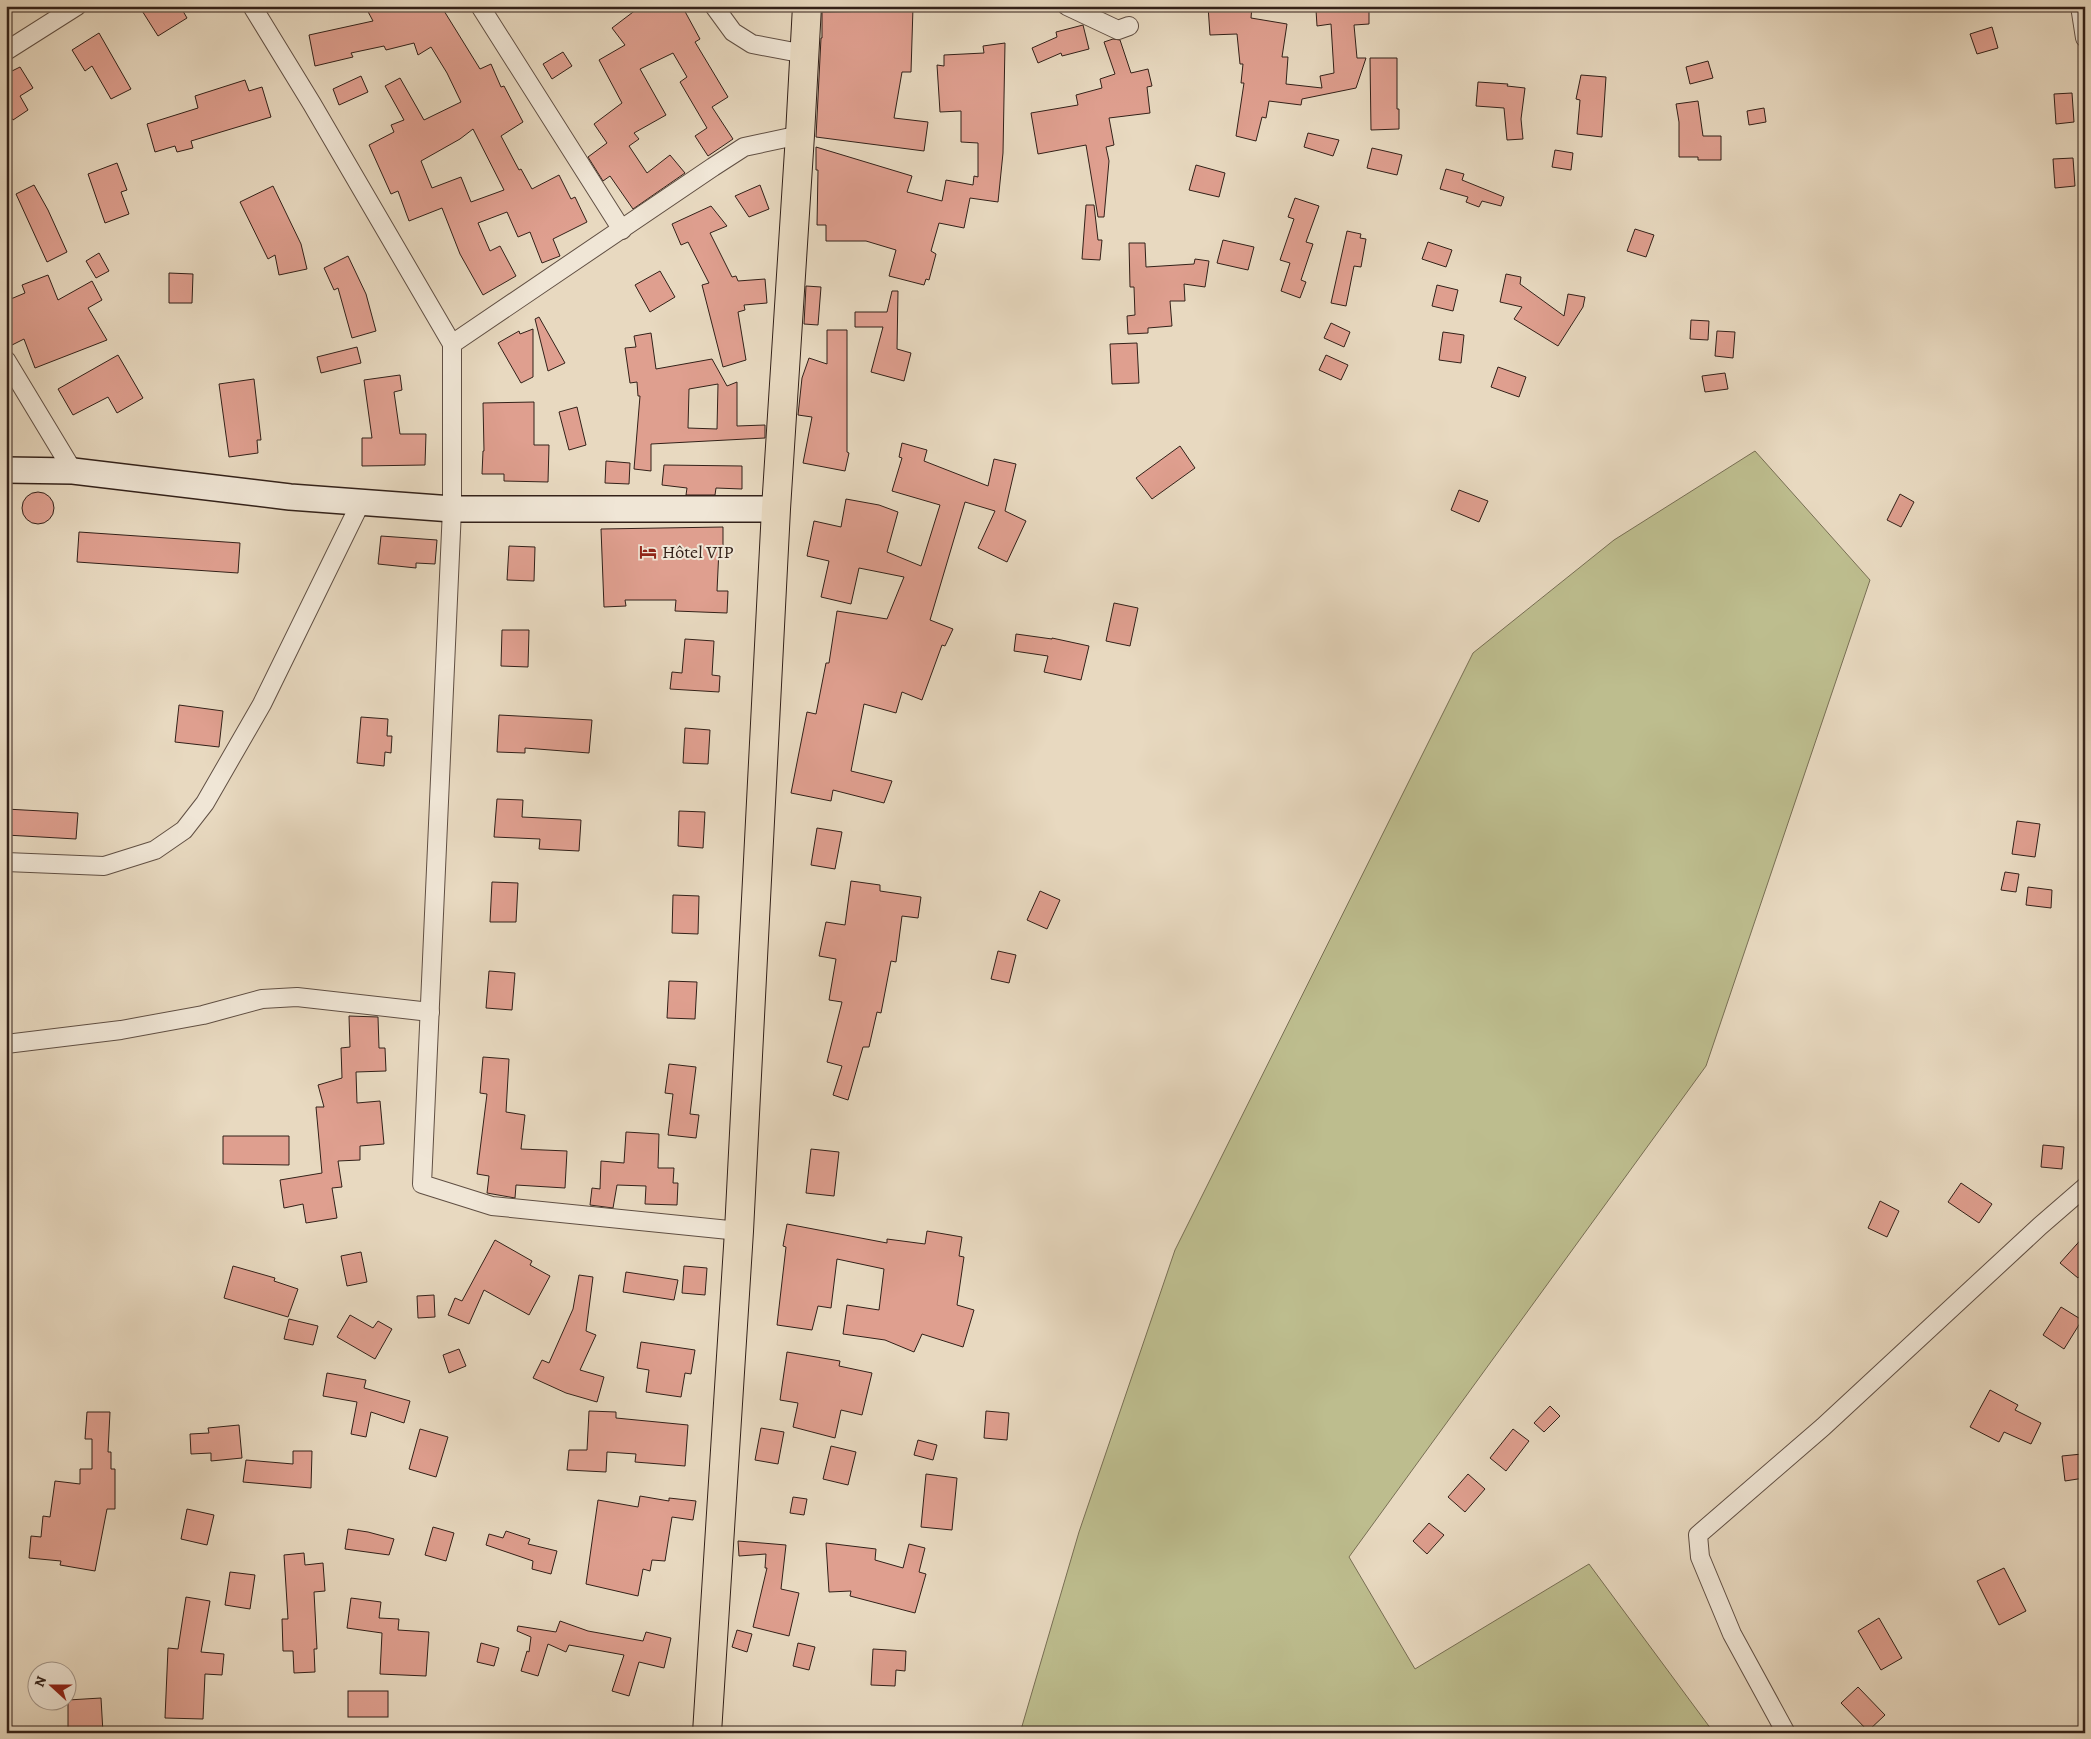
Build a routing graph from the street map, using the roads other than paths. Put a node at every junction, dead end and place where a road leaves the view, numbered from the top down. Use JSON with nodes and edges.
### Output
{"nodes":[{"id":1,"x":77,"y":6,"type":"edge"},
{"id":2,"x":252,"y":6,"type":"edge"},
{"id":3,"x":480,"y":6,"type":"edge"},
{"id":4,"x":714,"y":6,"type":"edge"},
{"id":5,"x":807,"y":6,"type":"edge"},
{"id":6,"x":1066,"y":6,"type":"edge"},
{"id":7,"x":2080,"y":6,"type":"edge"},
{"id":8,"x":1130,"y":26,"type":"dead end"},
{"id":9,"x":2085,"y":38,"type":"edge"},
{"id":10,"x":6,"y":51,"type":"edge"},
{"id":11,"x":805,"y":54,"type":"junction"},
{"id":12,"x":800,"y":135,"type":"junction"},
{"id":13,"x":622,"y":230,"type":"junction"},
{"id":14,"x":452,"y":344,"type":"junction"},
{"id":15,"x":6,"y":360,"type":"edge"},
{"id":16,"x":6,"y":470,"type":"edge"},
{"id":17,"x":72,"y":471,"type":"junction"},
{"id":18,"x":360,"y":502,"type":"junction"},
{"id":19,"x":452,"y":509,"type":"junction"},
{"id":20,"x":776,"y":509,"type":"junction"},
{"id":21,"x":6,"y":862,"type":"edge"},
{"id":22,"x":430,"y":1012,"type":"junction"},
{"id":23,"x":6,"y":1044,"type":"edge"},
{"id":24,"x":2085,"y":1187,"type":"edge"},
{"id":25,"x":739,"y":1231,"type":"junction"},
{"id":26,"x":707,"y":1733,"type":"edge"},
{"id":27,"x":1786,"y":1733,"type":"edge"}],
"edges":[{"from":1,"to":10,"type":"street"},
{"from":2,"to":14,"type":"street"},
{"from":3,"to":13,"type":"street"},
{"from":4,"to":11,"type":"street"},
{"from":5,"to":11,"type":"highway"},
{"from":6,"to":8,"type":"street"},
{"from":7,"to":9,"type":"street"},
{"from":11,"to":12,"type":"highway"},
{"from":12,"to":13,"type":"street"},
{"from":12,"to":20,"type":"highway"},
{"from":13,"to":14,"type":"street"},
{"from":14,"to":19,"type":"street"},
{"from":15,"to":17,"type":"street"},
{"from":16,"to":17,"type":"street"},
{"from":17,"to":18,"type":"street"},
{"from":18,"to":19,"type":"street"},
{"from":18,"to":21,"type":"street"},
{"from":19,"to":20,"type":"street"},
{"from":19,"to":22,"type":"street"},
{"from":20,"to":25,"type":"highway"},
{"from":22,"to":23,"type":"street"},
{"from":22,"to":25,"type":"street"},
{"from":24,"to":27,"type":"street"},
{"from":25,"to":26,"type":"highway"}]}
